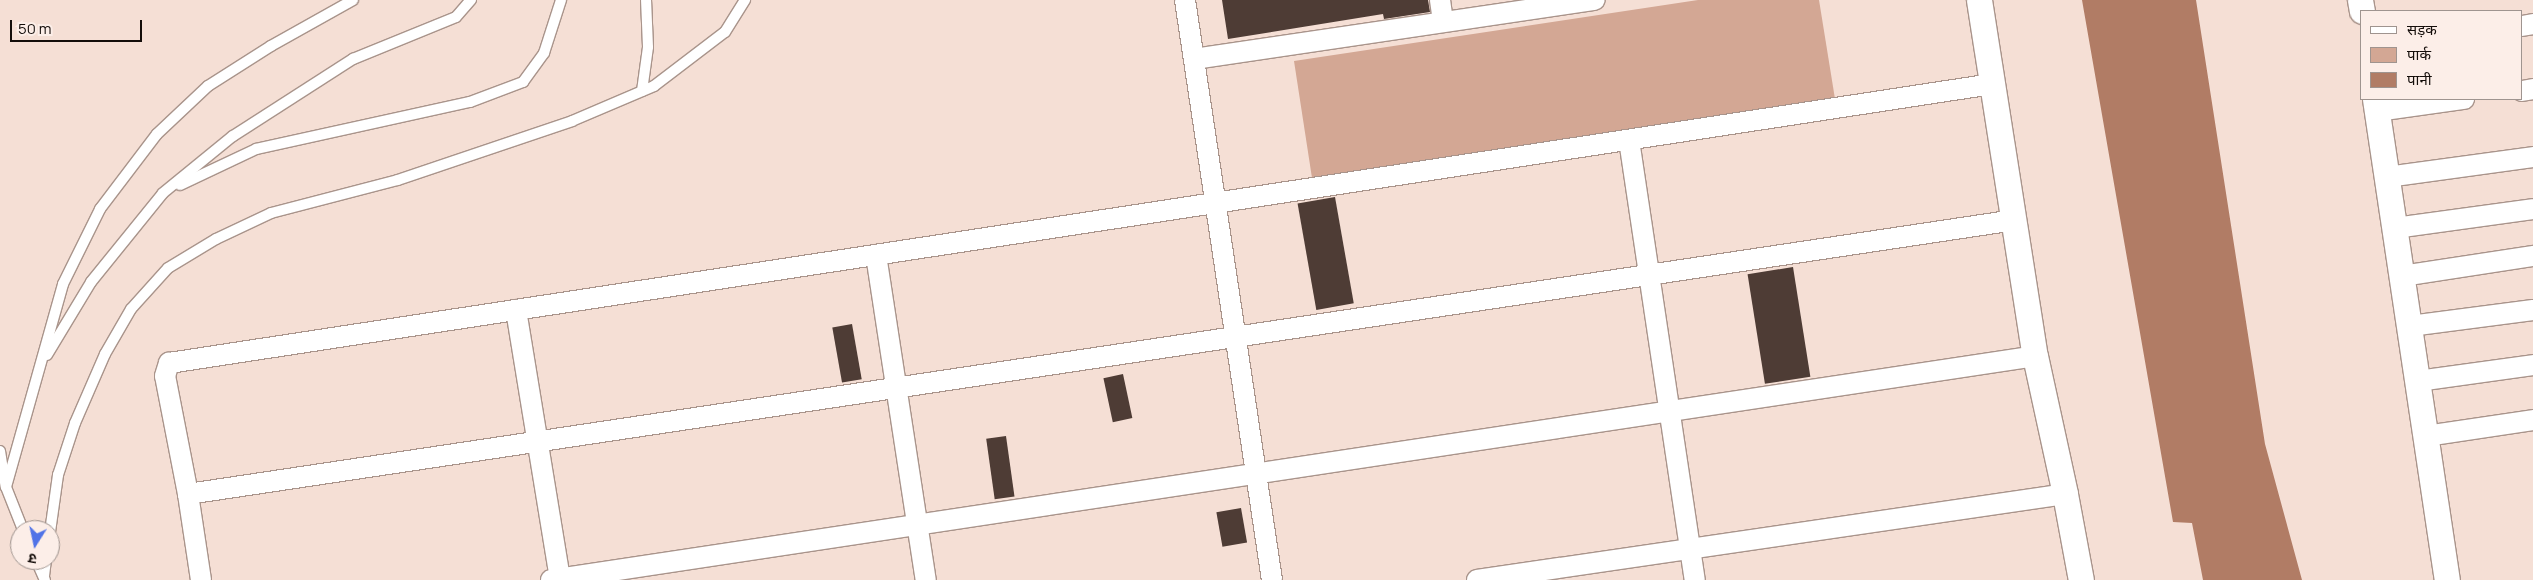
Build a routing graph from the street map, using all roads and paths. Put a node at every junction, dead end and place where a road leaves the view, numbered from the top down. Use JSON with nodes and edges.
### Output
{"nodes":[{"id":1,"x":353,"y":0,"type":"edge"},
{"id":2,"x":461,"y":0,"type":"edge"},
{"id":3,"x":471,"y":0,"type":"edge"},
{"id":4,"x":562,"y":0,"type":"edge"},
{"id":5,"x":646,"y":0,"type":"edge"},
{"id":6,"x":746,"y":0,"type":"edge"},
{"id":7,"x":1185,"y":0,"type":"edge"},
{"id":8,"x":1440,"y":0,"type":"edge"},
{"id":9,"x":1593,"y":0,"type":"edge"},
{"id":10,"x":1979,"y":0,"type":"edge"},
{"id":11,"x":456,"y":17,"type":"junction"},
{"id":12,"x":1443,"y":22,"type":"junction"},
{"id":13,"x":1194,"y":59,"type":"junction"},
{"id":14,"x":1992,"y":84,"type":"junction"},
{"id":15,"x":642,"y":92,"type":"junction"},
{"id":16,"x":2449,"y":100,"type":"edge"},
{"id":17,"x":2376,"y":105,"type":"edge"},
{"id":18,"x":1629,"y":140,"type":"junction"},
{"id":19,"x":2533,"y":157,"type":"edge"},
{"id":20,"x":2387,"y":177,"type":"junction"},
{"id":21,"x":163,"y":193,"type":"junction"},
{"id":22,"x":1216,"y":203,"type":"junction"},
{"id":23,"x":2533,"y":209,"type":"edge"},
{"id":24,"x":2014,"y":220,"type":"junction"},
{"id":25,"x":2395,"y":228,"type":"junction"},
{"id":26,"x":876,"y":255,"type":"junction"},
{"id":27,"x":2533,"y":256,"type":"edge"},
{"id":28,"x":1649,"y":275,"type":"junction"},
{"id":29,"x":2402,"y":276,"type":"junction"},
{"id":30,"x":516,"y":310,"type":"junction"},
{"id":31,"x":2533,"y":310,"type":"edge"},
{"id":32,"x":2410,"y":326,"type":"junction"},
{"id":33,"x":1236,"y":337,"type":"junction"},
{"id":34,"x":2035,"y":356,"type":"junction"},
{"id":35,"x":2533,"y":365,"type":"edge"},
{"id":36,"x":40,"y":366,"type":"junction"},
{"id":37,"x":2418,"y":381,"type":"junction"},
{"id":38,"x":897,"y":388,"type":"junction"},
{"id":39,"x":1670,"y":411,"type":"junction"},
{"id":40,"x":2533,"y":420,"type":"edge"},
{"id":41,"x":2426,"y":436,"type":"junction"},
{"id":42,"x":537,"y":442,"type":"junction"},
{"id":43,"x":0,"y":451,"type":"edge"},
{"id":44,"x":1256,"y":474,"type":"junction"},
{"id":45,"x":6,"y":487,"type":"junction"},
{"id":46,"x":188,"y":494,"type":"junction"},
{"id":47,"x":2065,"y":494,"type":"junction"},
{"id":48,"x":19,"y":520,"type":"edge"},
{"id":49,"x":52,"y":520,"type":"edge"},
{"id":50,"x":918,"y":525,"type":"junction"},
{"id":51,"x":1691,"y":548,"type":"junction"},
{"id":52,"x":201,"y":580,"type":"edge"},
{"id":53,"x":557,"y":580,"type":"edge"},
{"id":54,"x":926,"y":580,"type":"edge"},
{"id":55,"x":1272,"y":580,"type":"edge"},
{"id":56,"x":1477,"y":580,"type":"edge"},
{"id":57,"x":1695,"y":580,"type":"edge"},
{"id":58,"x":2081,"y":580,"type":"edge"},
{"id":59,"x":2447,"y":580,"type":"edge"}],
"edges":[{"from":1,"to":36,"type":"lane"},
{"from":2,"to":11,"type":"lane"},
{"from":3,"to":11,"type":"lane"},
{"from":4,"to":21,"type":"lane"},
{"from":5,"to":15,"type":"lane"},
{"from":6,"to":15,"type":"lane"},
{"from":7,"to":13,"type":"street"},
{"from":8,"to":12,"type":"street"},
{"from":9,"to":12,"type":"street"},
{"from":10,"to":14,"type":"street"},
{"from":11,"to":21,"type":"lane"},
{"from":12,"to":13,"type":"street"},
{"from":13,"to":22,"type":"street"},
{"from":14,"to":18,"type":"street"},
{"from":14,"to":24,"type":"street"},
{"from":15,"to":49,"type":"lane"},
{"from":16,"to":17,"type":"street"},
{"from":17,"to":20,"type":"street"},
{"from":18,"to":22,"type":"street"},
{"from":18,"to":28,"type":"street"},
{"from":19,"to":20,"type":"street"},
{"from":20,"to":25,"type":"street"},
{"from":21,"to":36,"type":"lane"},
{"from":22,"to":26,"type":"street"},
{"from":22,"to":33,"type":"street"},
{"from":23,"to":25,"type":"street"},
{"from":24,"to":28,"type":"street"},
{"from":24,"to":34,"type":"street"},
{"from":25,"to":29,"type":"street"},
{"from":26,"to":30,"type":"street"},
{"from":26,"to":38,"type":"street"},
{"from":27,"to":29,"type":"street"},
{"from":28,"to":33,"type":"street"},
{"from":28,"to":39,"type":"street"},
{"from":29,"to":32,"type":"street"},
{"from":30,"to":42,"type":"street"},
{"from":30,"to":46,"type":"street"},
{"from":31,"to":32,"type":"street"},
{"from":32,"to":37,"type":"street"},
{"from":33,"to":38,"type":"street"},
{"from":33,"to":44,"type":"street"},
{"from":34,"to":39,"type":"street"},
{"from":34,"to":47,"type":"street"},
{"from":35,"to":37,"type":"street"},
{"from":36,"to":45,"type":"lane"},
{"from":37,"to":41,"type":"street"},
{"from":38,"to":42,"type":"street"},
{"from":38,"to":50,"type":"street"},
{"from":39,"to":44,"type":"street"},
{"from":39,"to":51,"type":"street"},
{"from":40,"to":41,"type":"street"},
{"from":41,"to":59,"type":"street"},
{"from":42,"to":46,"type":"street"},
{"from":42,"to":53,"type":"street"},
{"from":43,"to":45,"type":"lane"},
{"from":44,"to":50,"type":"street"},
{"from":44,"to":55,"type":"street"},
{"from":45,"to":48,"type":"lane"},
{"from":46,"to":52,"type":"street"},
{"from":47,"to":51,"type":"street"},
{"from":47,"to":58,"type":"street"},
{"from":50,"to":53,"type":"street"},
{"from":50,"to":54,"type":"street"},
{"from":51,"to":56,"type":"street"},
{"from":51,"to":57,"type":"street"}]}
